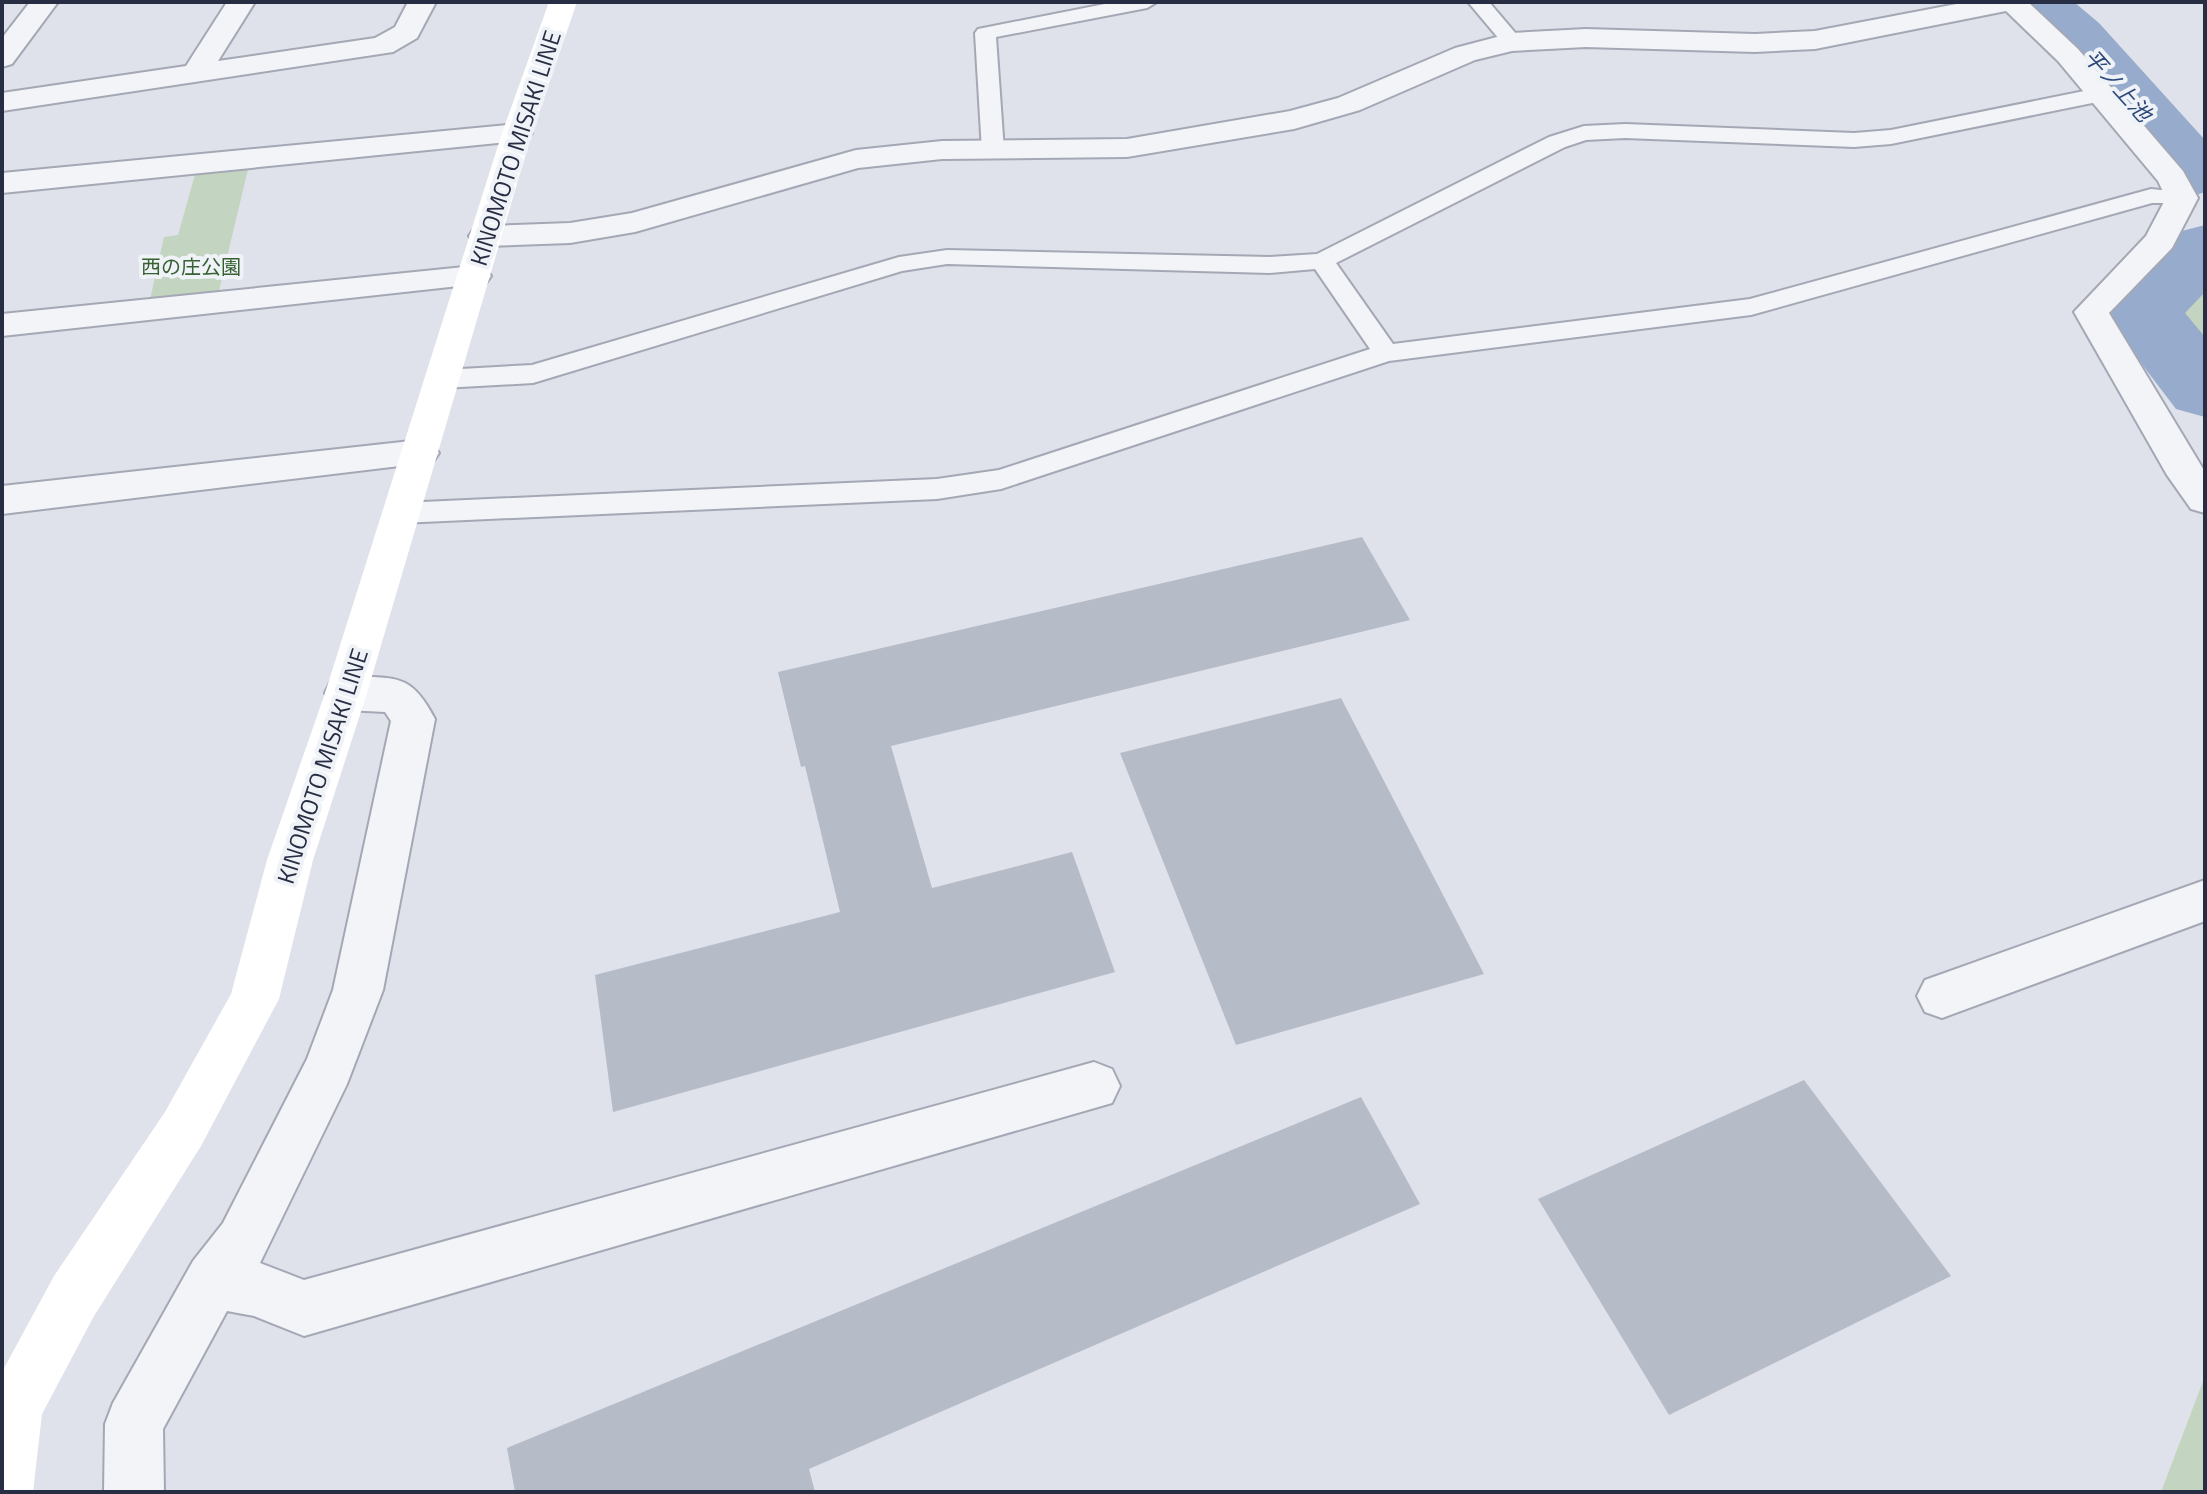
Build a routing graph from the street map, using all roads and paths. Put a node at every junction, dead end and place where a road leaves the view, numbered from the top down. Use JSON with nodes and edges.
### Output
{"nodes":[{"id":1,"x":44,"y":2,"type":"edge"},
{"id":2,"x":241,"y":2,"type":"edge"},
{"id":3,"x":422,"y":2,"type":"edge"},
{"id":4,"x":563,"y":2,"type":"edge"},
{"id":5,"x":1147,"y":2,"type":"edge"},
{"id":6,"x":1478,"y":2,"type":"edge"},
{"id":7,"x":2012,"y":2,"type":"edge"},
{"id":8,"x":1512,"y":42,"type":"junction"},
{"id":9,"x":2,"y":58,"type":"edge"},
{"id":10,"x":196,"y":73,"type":"junction"},
{"id":11,"x":2099,"y":95,"type":"junction"},
{"id":12,"x":2,"y":102,"type":"edge"},
{"id":13,"x":517,"y":133,"type":"junction"},
{"id":14,"x":993,"y":151,"type":"junction"},
{"id":15,"x":2,"y":183,"type":"edge"},
{"id":16,"x":2194,"y":200,"type":"edge"},
{"id":17,"x":480,"y":256,"type":"junction"},
{"id":18,"x":1322,"y":261,"type":"junction"},
{"id":19,"x":2,"y":325,"type":"edge"},
{"id":20,"x":1386,"y":353,"type":"junction"},
{"id":21,"x":443,"y":379,"type":"junction"},
{"id":22,"x":420,"y":453,"type":"junction"},
{"id":23,"x":2205,"y":499,"type":"edge"},
{"id":24,"x":2,"y":500,"type":"edge"},
{"id":25,"x":401,"y":513,"type":"junction"},
{"id":26,"x":346,"y":693,"type":"junction"},
{"id":27,"x":2205,"y":900,"type":"edge"},
{"id":28,"x":1942,"y":996,"type":"dead end"},
{"id":29,"x":1094,"y":1086,"type":"dead end"},
{"id":30,"x":213,"y":1281,"type":"junction"},
{"id":31,"x":8,"y":1414,"type":"edge"},
{"id":32,"x":3,"y":1492,"type":"edge"},
{"id":33,"x":134,"y":1492,"type":"edge"}],
"edges":[{"from":1,"to":9,"type":"street"},
{"from":2,"to":10,"type":"street"},
{"from":3,"to":10,"type":"street"},
{"from":4,"to":13,"type":"main road","name":"KINOMOTO MISAKI LINE"},
{"from":5,"to":14,"type":"lane"},
{"from":6,"to":8,"type":"lane"},
{"from":7,"to":8,"type":"street"},
{"from":7,"to":11,"type":"street"},
{"from":8,"to":14,"type":"street"},
{"from":10,"to":12,"type":"street"},
{"from":11,"to":16,"type":"street"},
{"from":11,"to":18,"type":"lane"},
{"from":13,"to":15,"type":"street"},
{"from":13,"to":17,"type":"main road","name":"KINOMOTO MISAKI LINE"},
{"from":14,"to":17,"type":"street"},
{"from":16,"to":20,"type":"lane"},
{"from":16,"to":23,"type":"street"},
{"from":17,"to":19,"type":"street"},
{"from":17,"to":21,"type":"main road","name":"KINOMOTO MISAKI LINE"},
{"from":18,"to":20,"type":"lane"},
{"from":18,"to":21,"type":"lane"},
{"from":20,"to":25,"type":"lane"},
{"from":21,"to":22,"type":"main road","name":"KINOMOTO MISAKI LINE"},
{"from":22,"to":24,"type":"street"},
{"from":22,"to":25,"type":"main road","name":"KINOMOTO MISAKI LINE"},
{"from":25,"to":26,"type":"main road","name":"KINOMOTO MISAKI LINE"},
{"from":26,"to":30,"type":"street"},
{"from":26,"to":31,"type":"main road","name":"KINOMOTO MISAKI LINE"},
{"from":27,"to":28,"type":"street"},
{"from":29,"to":30,"type":"street"},
{"from":30,"to":33,"type":"street"},
{"from":31,"to":32,"type":"main road","name":"KINOMOTO MISAKI LINE"}]}
